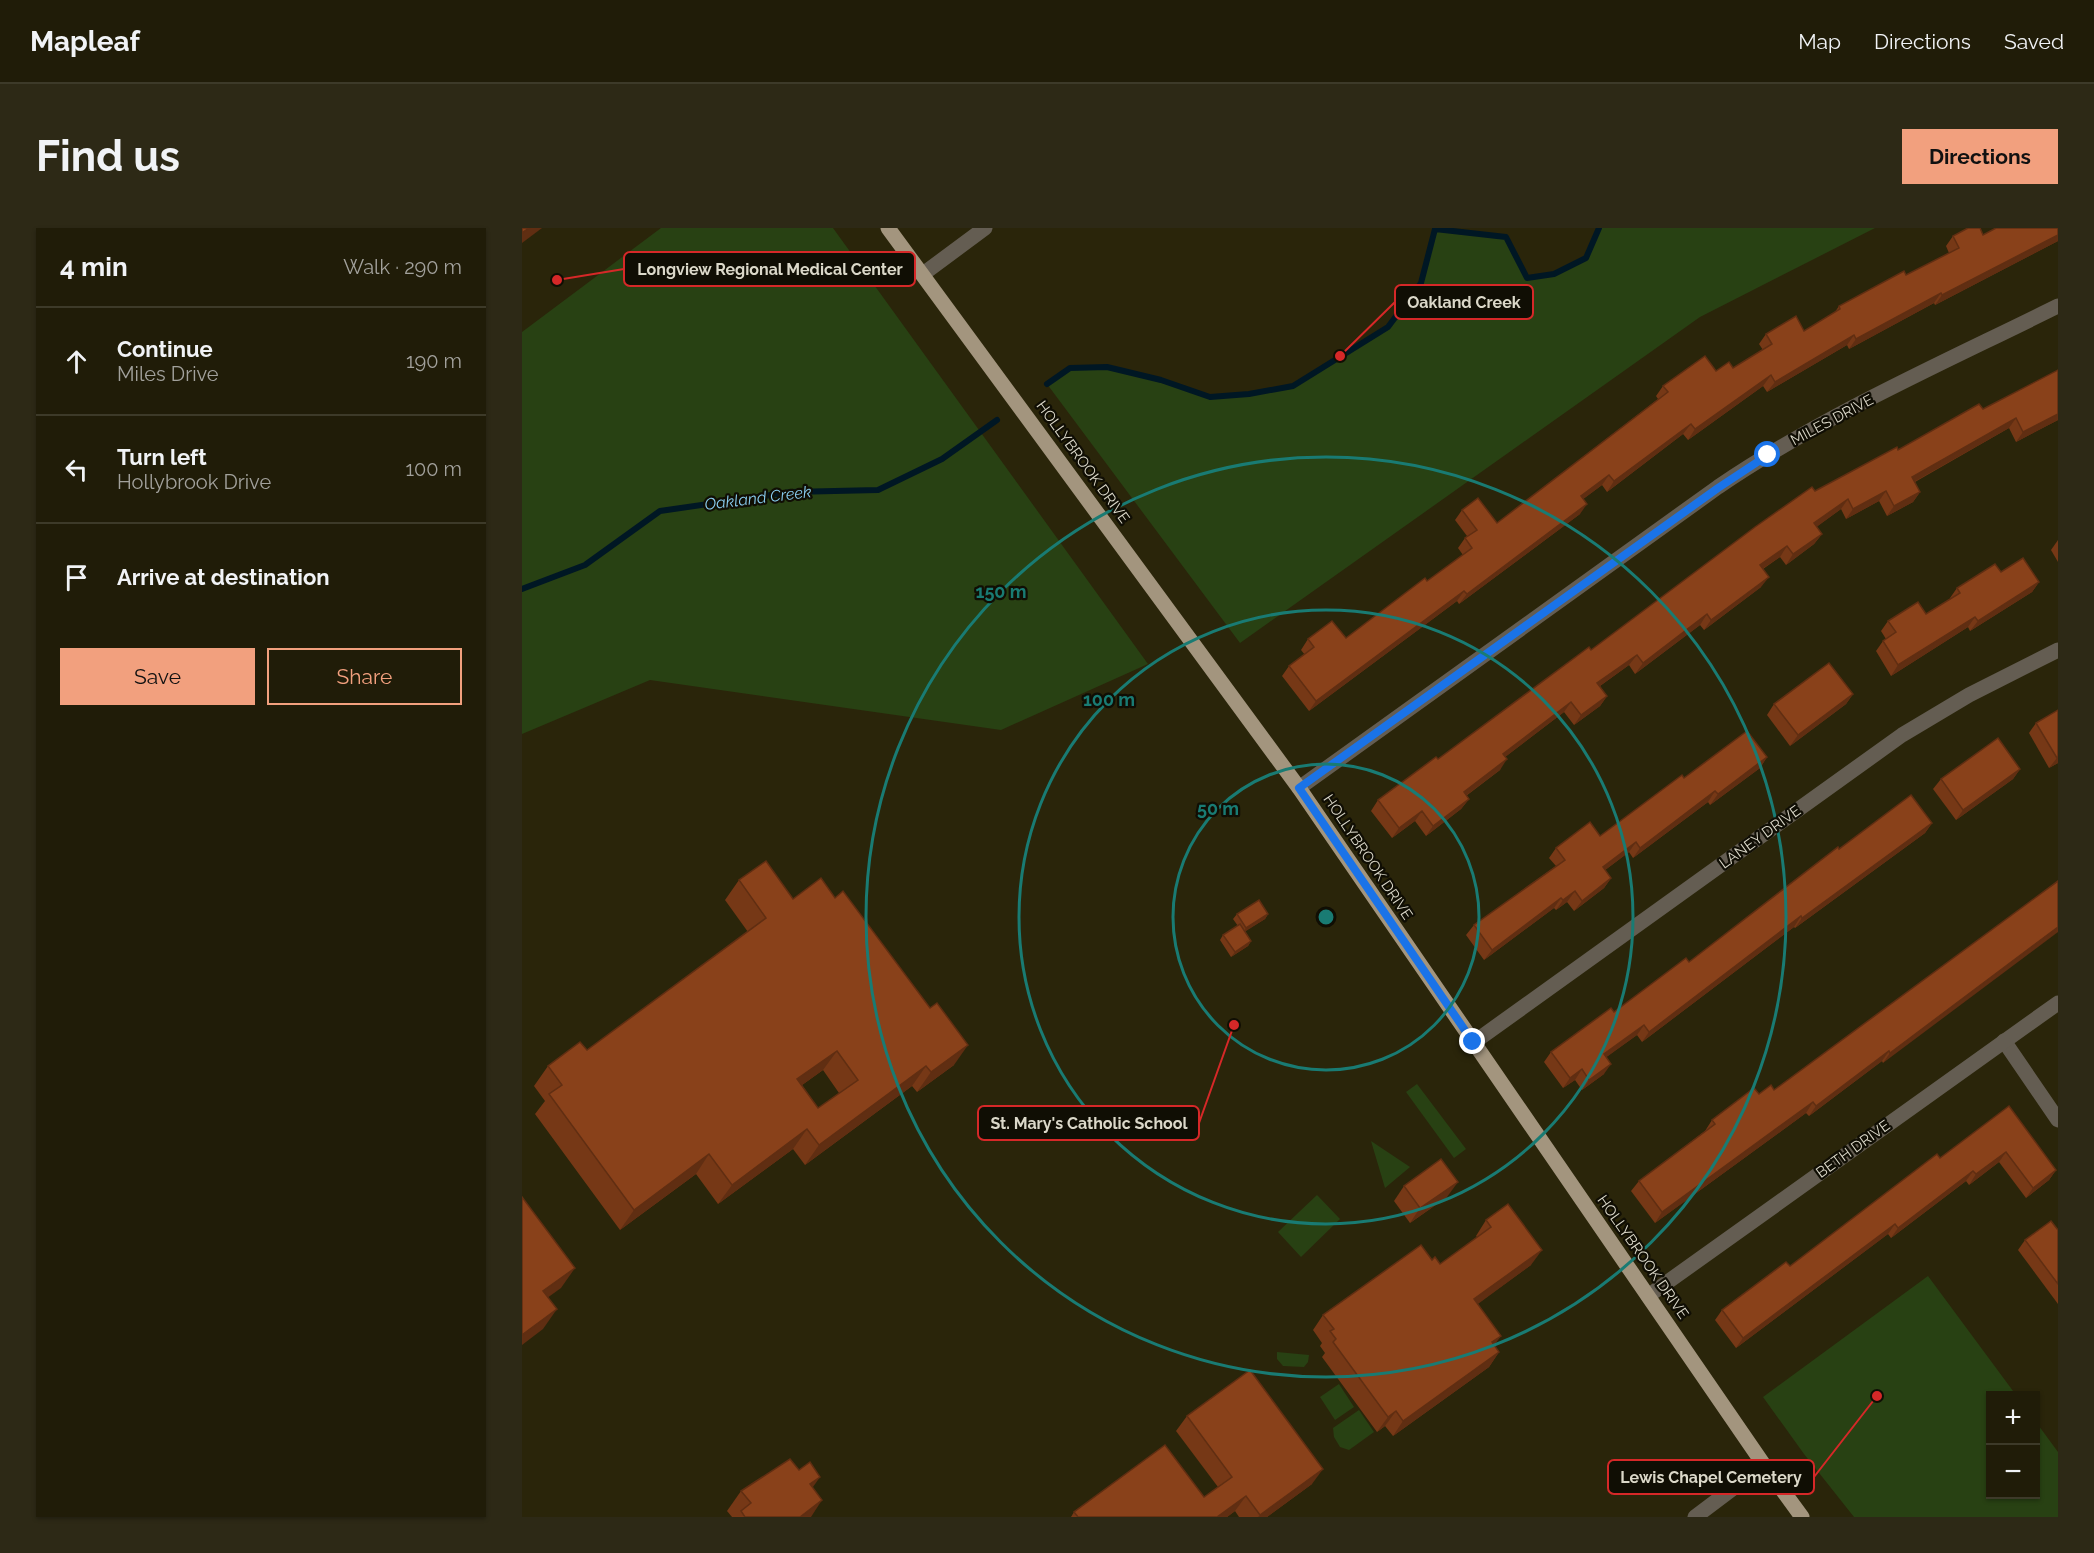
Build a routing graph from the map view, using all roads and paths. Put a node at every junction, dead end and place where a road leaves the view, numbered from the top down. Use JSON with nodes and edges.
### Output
{"nodes":[{"id":1,"x":888,"y":228,"type":"edge"},
{"id":2,"x":985,"y":228,"type":"edge"},
{"id":3,"x":923,"y":274,"type":"junction"},
{"id":4,"x":2058,"y":306,"type":"edge"},
{"id":5,"x":2058,"y":651,"type":"edge"},
{"id":6,"x":1299,"y":788,"type":"junction"},
{"id":7,"x":2058,"y":1003,"type":"edge"},
{"id":8,"x":2004,"y":1041,"type":"junction"},
{"id":9,"x":1473,"y":1042,"type":"junction"},
{"id":10,"x":2058,"y":1120,"type":"edge"},
{"id":11,"x":1648,"y":1296,"type":"junction"},
{"id":12,"x":1764,"y":1465,"type":"junction"},
{"id":13,"x":1695,"y":1517,"type":"edge"},
{"id":14,"x":1802,"y":1517,"type":"edge"}],
"edges":[{"from":1,"to":3,"type":"main road","name":"HOLLYBROOK DRIVE"},
{"from":2,"to":3,"type":"street"},
{"from":3,"to":6,"type":"main road","name":"HOLLYBROOK DRIVE"},
{"from":4,"to":6,"type":"street","name":"MILES DRIVE"},
{"from":5,"to":9,"type":"street","name":"LANEY DRIVE"},
{"from":6,"to":9,"type":"main road","name":"HOLLYBROOK DRIVE"},
{"from":7,"to":8,"type":"street","name":"BETH DRIVE"},
{"from":8,"to":10,"type":"street"},
{"from":8,"to":11,"type":"street","name":"BETH DRIVE"},
{"from":9,"to":11,"type":"main road","name":"HOLLYBROOK DRIVE"},
{"from":11,"to":12,"type":"main road","name":"HOLLYBROOK DRIVE"},
{"from":12,"to":13,"type":"street"},
{"from":12,"to":14,"type":"main road","name":"HOLLYBROOK DRIVE"}]}
